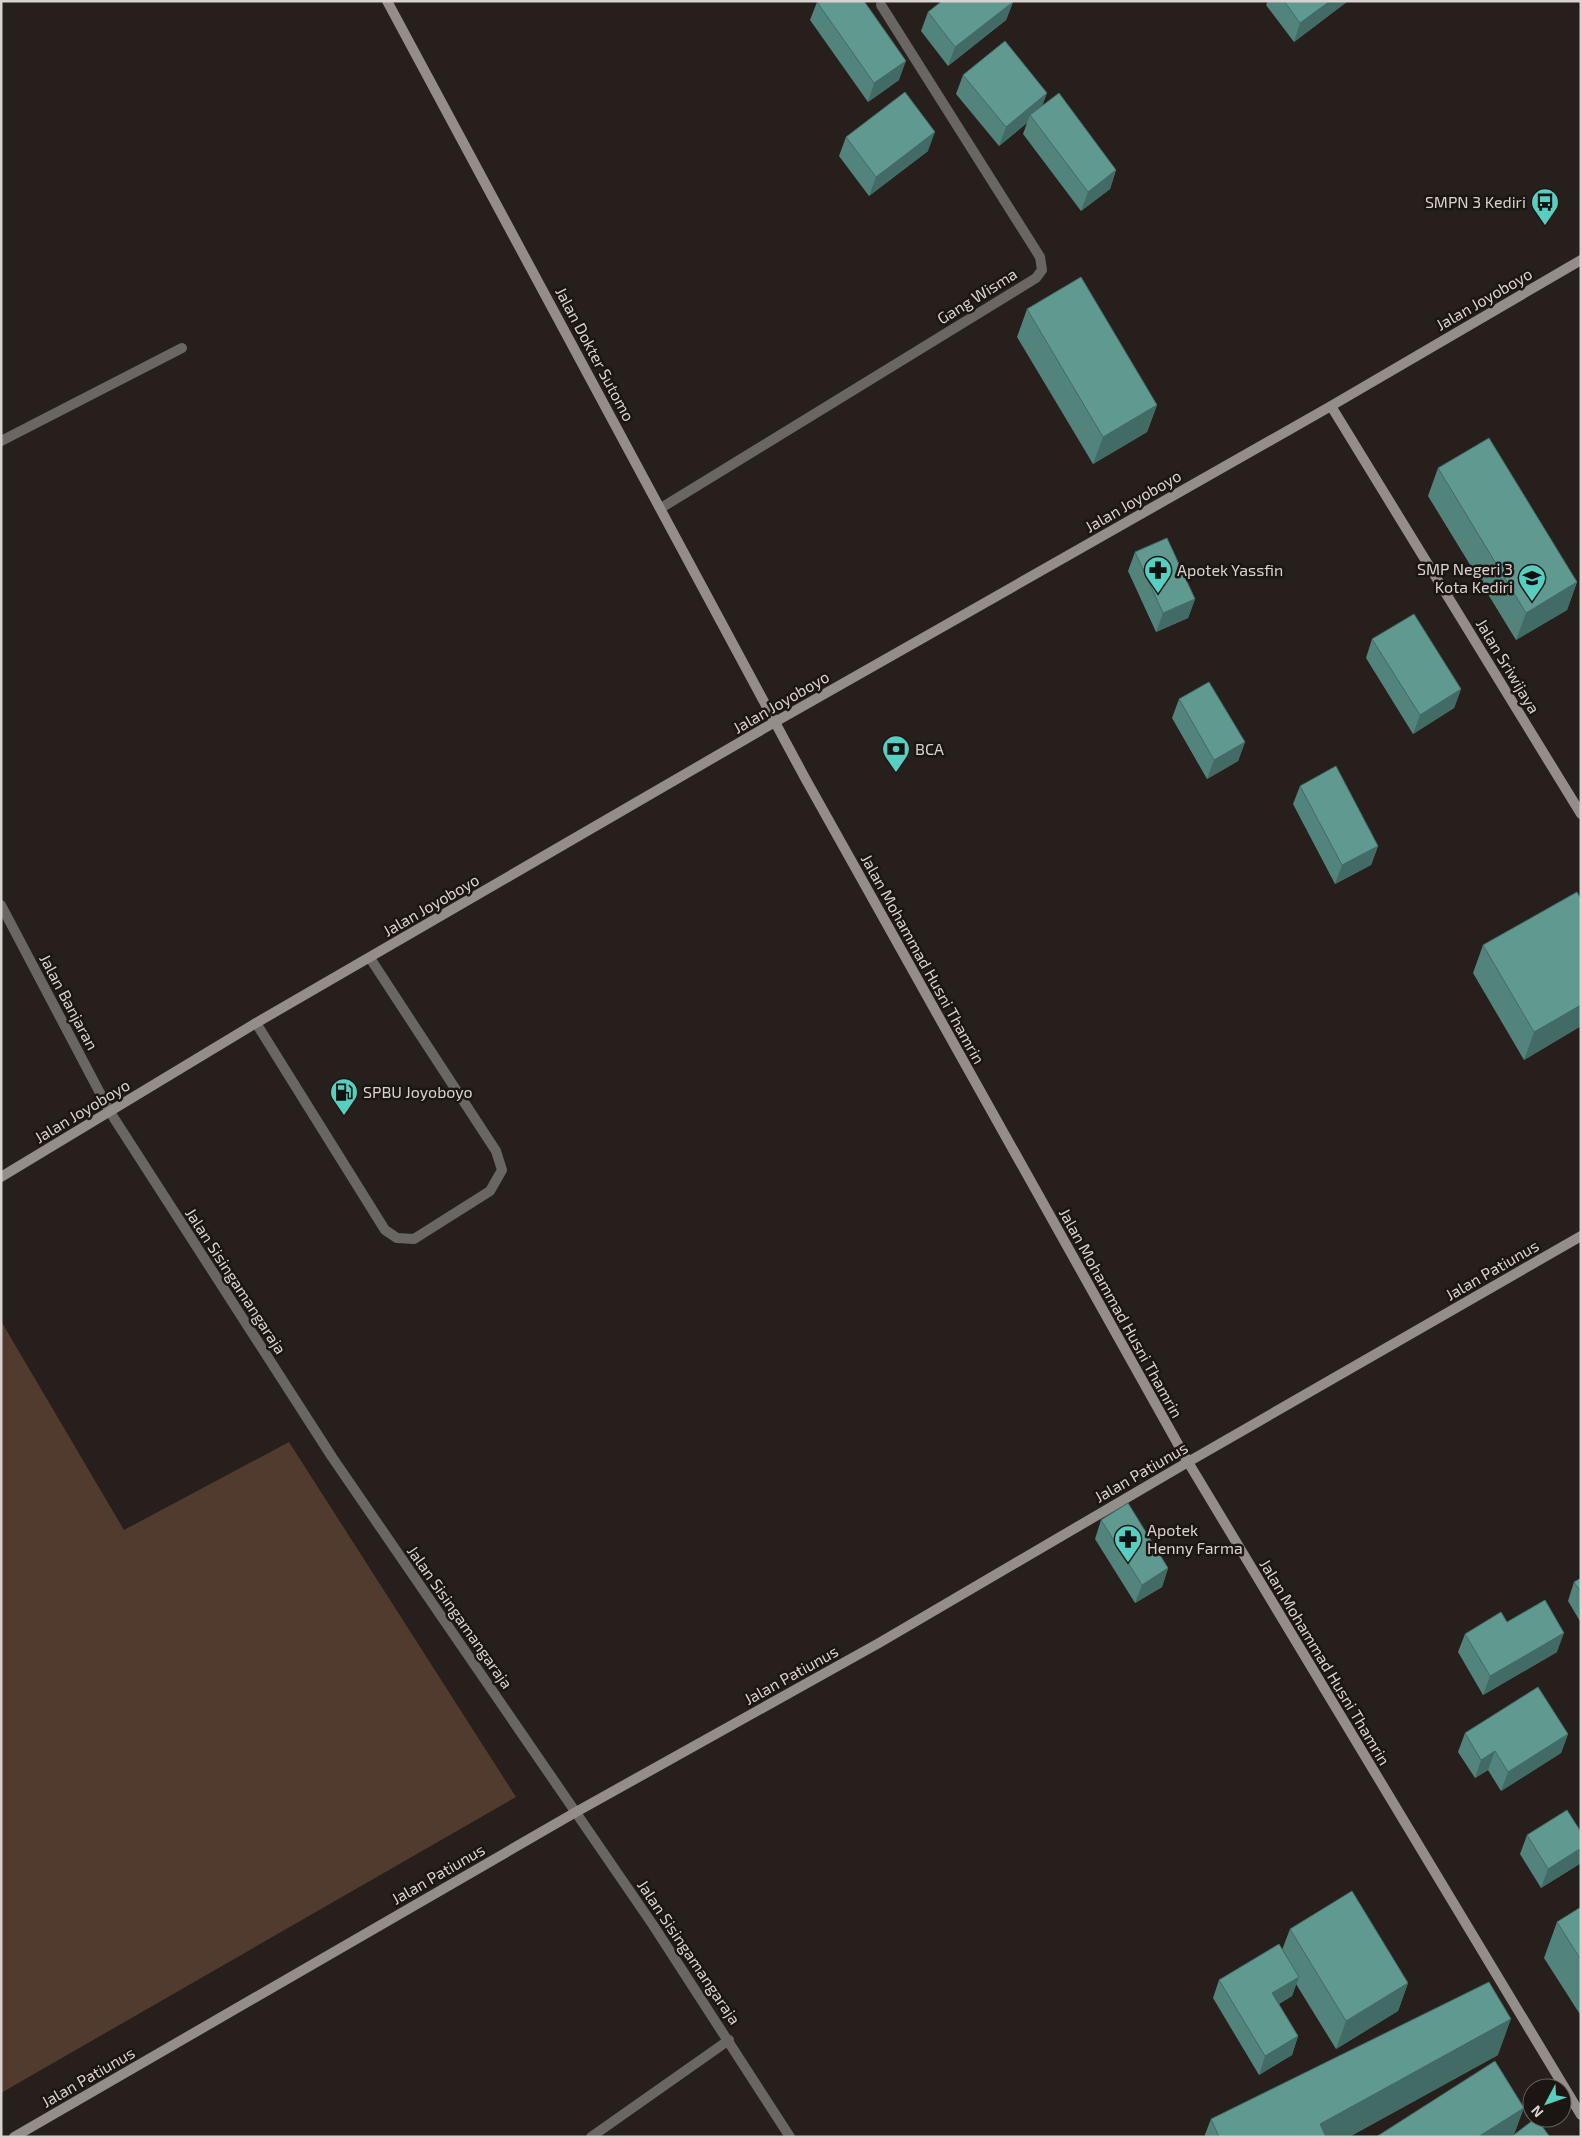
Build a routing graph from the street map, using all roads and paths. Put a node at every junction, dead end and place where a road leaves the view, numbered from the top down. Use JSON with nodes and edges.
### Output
{"nodes":[{"id":1,"x":387,"y":1,"type":"edge"},
{"id":2,"x":881,"y":5,"type":"dead end"},
{"id":3,"x":1581,"y":260,"type":"edge"},
{"id":4,"x":182,"y":348,"type":"dead end"},
{"id":5,"x":1331,"y":406,"type":"junction"},
{"id":6,"x":1,"y":441,"type":"edge"},
{"id":7,"x":661,"y":508,"type":"junction"},
{"id":8,"x":775,"y":722,"type":"junction"},
{"id":9,"x":1581,"y":814,"type":"edge"},
{"id":10,"x":1,"y":905,"type":"edge"},
{"id":11,"x":370,"y":958,"type":"junction"},
{"id":12,"x":256,"y":1023,"type":"junction"},
{"id":13,"x":110,"y":1112,"type":"junction"},
{"id":14,"x":1,"y":1177,"type":"edge"},
{"id":15,"x":1581,"y":1236,"type":"edge"},
{"id":16,"x":1188,"y":1462,"type":"junction"},
{"id":17,"x":576,"y":1812,"type":"junction"},
{"id":18,"x":728,"y":2040,"type":"junction"},
{"id":19,"x":1581,"y":2115,"type":"edge"},
{"id":20,"x":15,"y":2137,"type":"edge"},
{"id":21,"x":591,"y":2137,"type":"edge"},
{"id":22,"x":790,"y":2137,"type":"edge"}],
"edges":[{"from":1,"to":7,"type":"street","name":"Jalan Dokter Sutomo"},
{"from":2,"to":7,"type":"street","name":"Gang Wisma"},
{"from":3,"to":5,"type":"street","name":"Jalan Joyoboyo"},
{"from":4,"to":6,"type":"street"},
{"from":5,"to":8,"type":"street","name":"Jalan Joyoboyo"},
{"from":5,"to":9,"type":"street","name":"Jalan Sriwijaya"},
{"from":7,"to":8,"type":"street","name":"Jalan Dokter Sutomo"},
{"from":8,"to":11,"type":"street","name":"Jalan Joyoboyo"},
{"from":8,"to":16,"type":"street","name":"Jalan Mohammad Husni Thamrin"},
{"from":10,"to":13,"type":"street","name":"Jalan Banjaran"},
{"from":11,"to":12,"type":"street","name":"Jalan Joyoboyo"},
{"from":11,"to":12,"type":"street"},
{"from":12,"to":13,"type":"street","name":"Jalan Joyoboyo"},
{"from":13,"to":14,"type":"street","name":"Jalan Joyoboyo"},
{"from":13,"to":17,"type":"street","name":"Jalan Sisingamangaraja"},
{"from":15,"to":16,"type":"street","name":"Jalan Patiunus"},
{"from":16,"to":17,"type":"street","name":"Jalan Patiunus"},
{"from":16,"to":19,"type":"street","name":"Jalan Mohammad Husni Thamrin"},
{"from":17,"to":18,"type":"street","name":"Jalan Sisingamangaraja"},
{"from":17,"to":20,"type":"street","name":"Jalan Patiunus"},
{"from":18,"to":21,"type":"street"},
{"from":18,"to":22,"type":"street","name":"Jalan Sisingamangaraja"}]}
